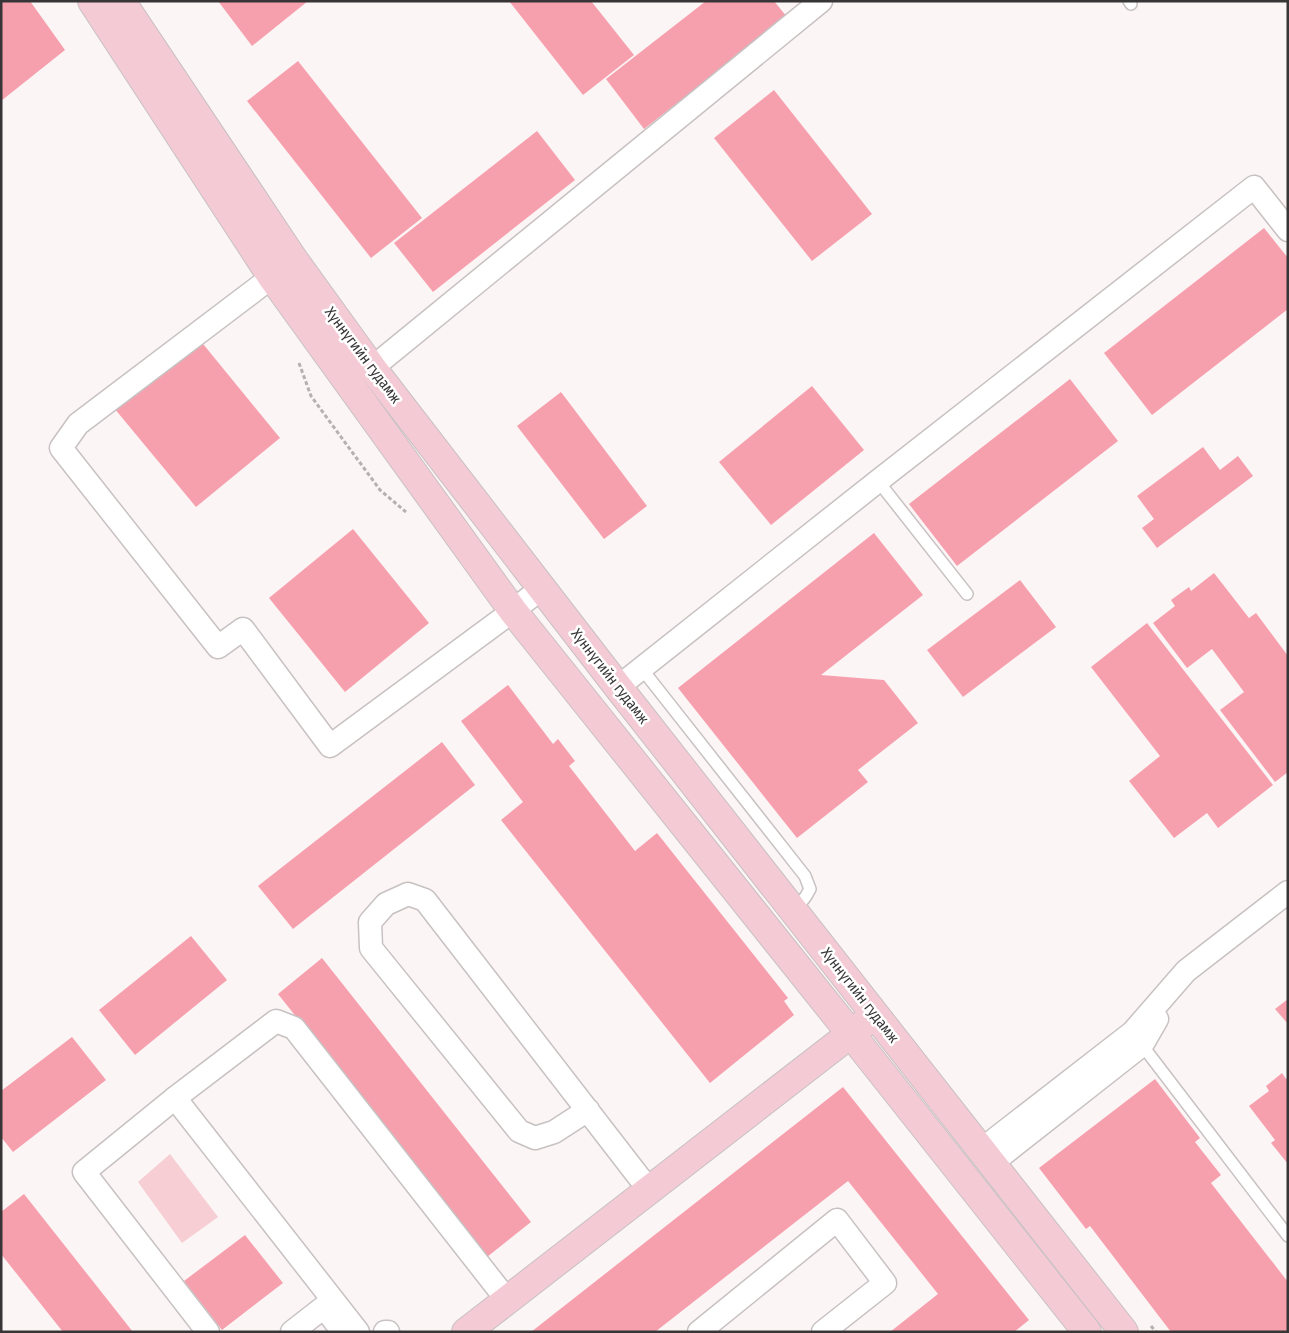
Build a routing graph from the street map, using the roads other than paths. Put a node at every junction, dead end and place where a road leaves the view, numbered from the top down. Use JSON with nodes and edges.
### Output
{"nodes":[{"id":1,"x":92,"y":1,"type":"edge"},
{"id":2,"x":121,"y":1,"type":"edge"},
{"id":3,"x":821,"y":1,"type":"edge"},
{"id":4,"x":1288,"y":230,"type":"edge"},
{"id":5,"x":272,"y":277,"type":"junction"},
{"id":6,"x":372,"y":368,"type":"junction"},
{"id":7,"x":878,"y":481,"type":"junction"},
{"id":8,"x":542,"y":588,"type":"junction"},
{"id":9,"x":967,"y":594,"type":"dead end"},
{"id":10,"x":513,"y":611,"type":"junction"},
{"id":11,"x":642,"y":669,"type":"junction"},
{"id":12,"x":618,"y":687,"type":"junction"},
{"id":13,"x":1288,"y":892,"type":"edge"},
{"id":14,"x":794,"y":912,"type":"junction"},
{"id":15,"x":1186,"y":971,"type":"junction"},
{"id":16,"x":875,"y":1014,"type":"junction"},
{"id":17,"x":851,"y":1034,"type":"junction"},
{"id":18,"x":1142,"y":1045,"type":"junction"},
{"id":19,"x":176,"y":1098,"type":"junction"},
{"id":20,"x":588,"y":1110,"type":"junction"},
{"id":21,"x":987,"y":1157,"type":"junction"},
{"id":22,"x":650,"y":1189,"type":"junction"},
{"id":23,"x":1288,"y":1236,"type":"edge"},
{"id":24,"x":507,"y":1300,"type":"junction"},
{"id":25,"x":1115,"y":1329,"type":"edge"},
{"id":26,"x":208,"y":1332,"type":"edge"},
{"id":27,"x":292,"y":1332,"type":"edge"},
{"id":28,"x":343,"y":1332,"type":"edge"},
{"id":29,"x":358,"y":1332,"type":"edge"},
{"id":30,"x":466,"y":1332,"type":"edge"},
{"id":31,"x":698,"y":1332,"type":"edge"},
{"id":32,"x":823,"y":1332,"type":"edge"},
{"id":33,"x":1087,"y":1332,"type":"edge"}],
"edges":[{"from":1,"to":5,"type":"main road","name":"Хүннүгийн гудамж"},
{"from":2,"to":6,"type":"main road","name":"Хүннүгийн гудамж"},
{"from":3,"to":6,"type":"street"},
{"from":4,"to":7,"type":"street"},
{"from":5,"to":10,"type":"main road","name":"Хүннүгийн гудамж"},
{"from":5,"to":10,"type":"street"},
{"from":6,"to":8,"type":"main road","name":"Хүннүгийн гудамж"},
{"from":7,"to":9,"type":"lane"},
{"from":7,"to":11,"type":"street"},
{"from":8,"to":10,"type":"street"},
{"from":8,"to":12,"type":"main road","name":"Хүннүгийн гудамж"},
{"from":10,"to":17,"type":"main road","name":"Хүннүгийн гудамж"},
{"from":11,"to":12,"type":"street"},
{"from":11,"to":14,"type":"lane"},
{"from":12,"to":14,"type":"main road","name":"Хүннүгийн гудамж"},
{"from":13,"to":15,"type":"street"},
{"from":14,"to":16,"type":"main road","name":"Хүннүгийн гудамж"},
{"from":15,"to":18,"type":"street"},
{"from":15,"to":21,"type":"street"},
{"from":16,"to":17,"type":"main road"},
{"from":16,"to":21,"type":"main road","name":"Хүннүгийн гудамж"},
{"from":17,"to":22,"type":"main road"},
{"from":17,"to":33,"type":"main road","name":"Хүннүгийн гудамж"},
{"from":18,"to":21,"type":"street"},
{"from":18,"to":23,"type":"lane"},
{"from":19,"to":24,"type":"street"},
{"from":19,"to":26,"type":"street"},
{"from":19,"to":29,"type":"street"},
{"from":20,"to":20,"type":"street"},
{"from":20,"to":22,"type":"street"},
{"from":21,"to":25,"type":"main road","name":"Хүннүгийн гудамж"},
{"from":22,"to":24,"type":"main road"},
{"from":24,"to":30,"type":"main road"},
{"from":27,"to":28,"type":"street"},
{"from":31,"to":32,"type":"street"}]}
